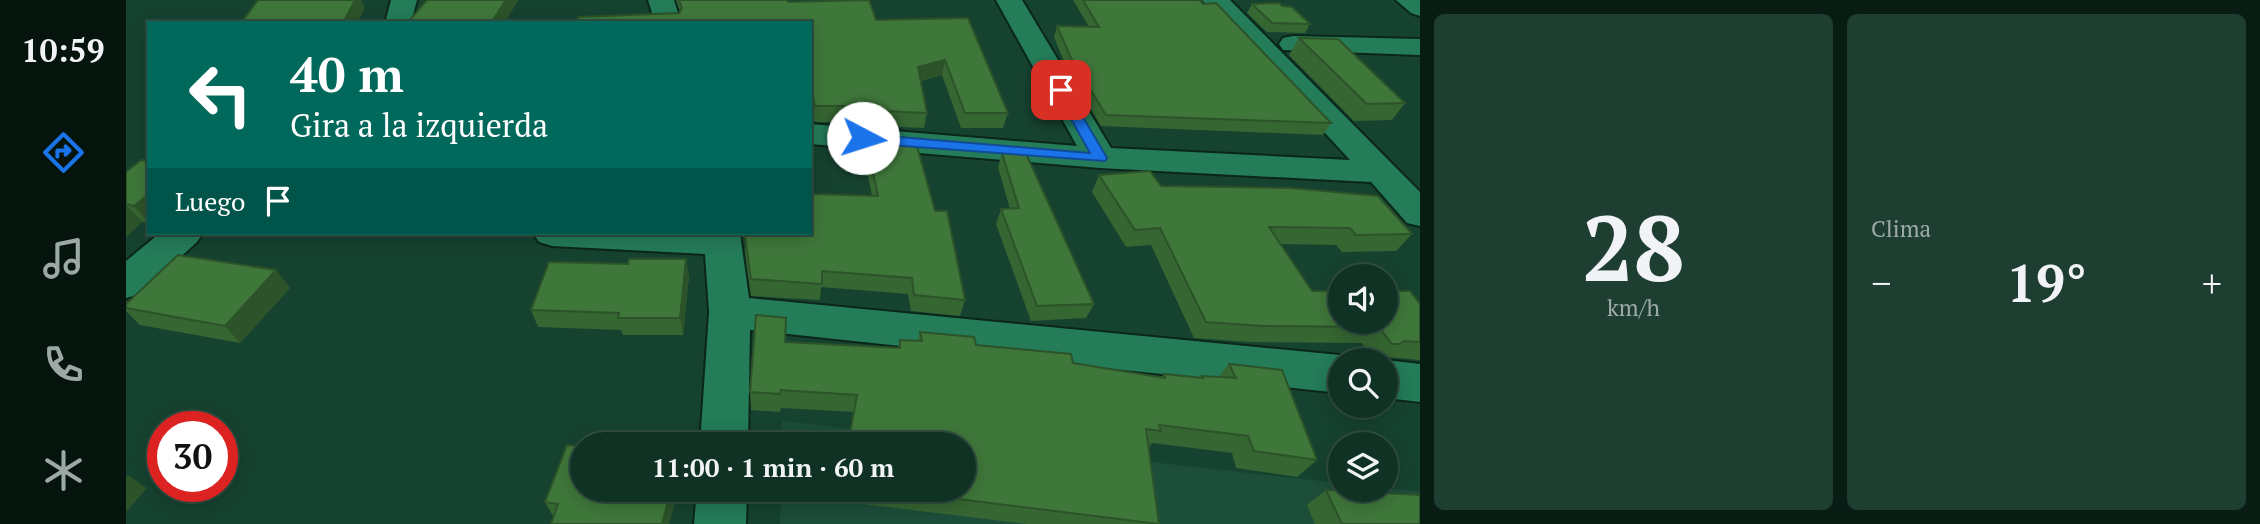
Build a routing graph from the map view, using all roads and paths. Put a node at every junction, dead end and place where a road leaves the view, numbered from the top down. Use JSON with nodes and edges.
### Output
{"nodes":[{"id":1,"x":404,"y":0,"type":"edge"},
{"id":2,"x":661,"y":0,"type":"edge"},
{"id":3,"x":1009,"y":0,"type":"edge"},
{"id":4,"x":1215,"y":0,"type":"edge"},
{"id":5,"x":1409,"y":0,"type":"edge"},
{"id":6,"x":1420,"y":8,"type":"edge"},
{"id":7,"x":399,"y":21,"type":"edge"},
{"id":8,"x":667,"y":21,"type":"edge"},
{"id":9,"x":1259,"y":43,"type":"junction"},
{"id":10,"x":1420,"y":47,"type":"edge"},
{"id":11,"x":812,"y":134,"type":"edge"},
{"id":12,"x":1100,"y":158,"type":"junction"},
{"id":13,"x":1381,"y":172,"type":"junction"},
{"id":14,"x":1420,"y":214,"type":"edge"},
{"id":15,"x":182,"y":235,"type":"edge"},
{"id":16,"x":638,"y":235,"type":"edge"},
{"id":17,"x":723,"y":237,"type":"edge"},
{"id":18,"x":126,"y":283,"type":"edge"},
{"id":19,"x":730,"y":312,"type":"junction"},
{"id":20,"x":1328,"y":373,"type":"edge"},
{"id":21,"x":1398,"y":380,"type":"edge"},
{"id":22,"x":1420,"y":383,"type":"edge"},
{"id":23,"x":725,"y":432,"type":"edge"},
{"id":24,"x":721,"y":502,"type":"edge"},
{"id":25,"x":720,"y":524,"type":"edge"}],
"edges":[{"from":1,"to":7,"type":"street"},
{"from":2,"to":8,"type":"street"},
{"from":3,"to":12,"type":"street"},
{"from":4,"to":9,"type":"street"},
{"from":5,"to":6,"type":"street"},
{"from":9,"to":10,"type":"street"},
{"from":9,"to":13,"type":"street"},
{"from":11,"to":12,"type":"street"},
{"from":12,"to":13,"type":"street"},
{"from":13,"to":14,"type":"street"},
{"from":15,"to":18,"type":"street"},
{"from":16,"to":17,"type":"street"},
{"from":17,"to":19,"type":"street"},
{"from":19,"to":20,"type":"street"},
{"from":19,"to":23,"type":"street"},
{"from":21,"to":22,"type":"street"},
{"from":24,"to":25,"type":"street"}]}
